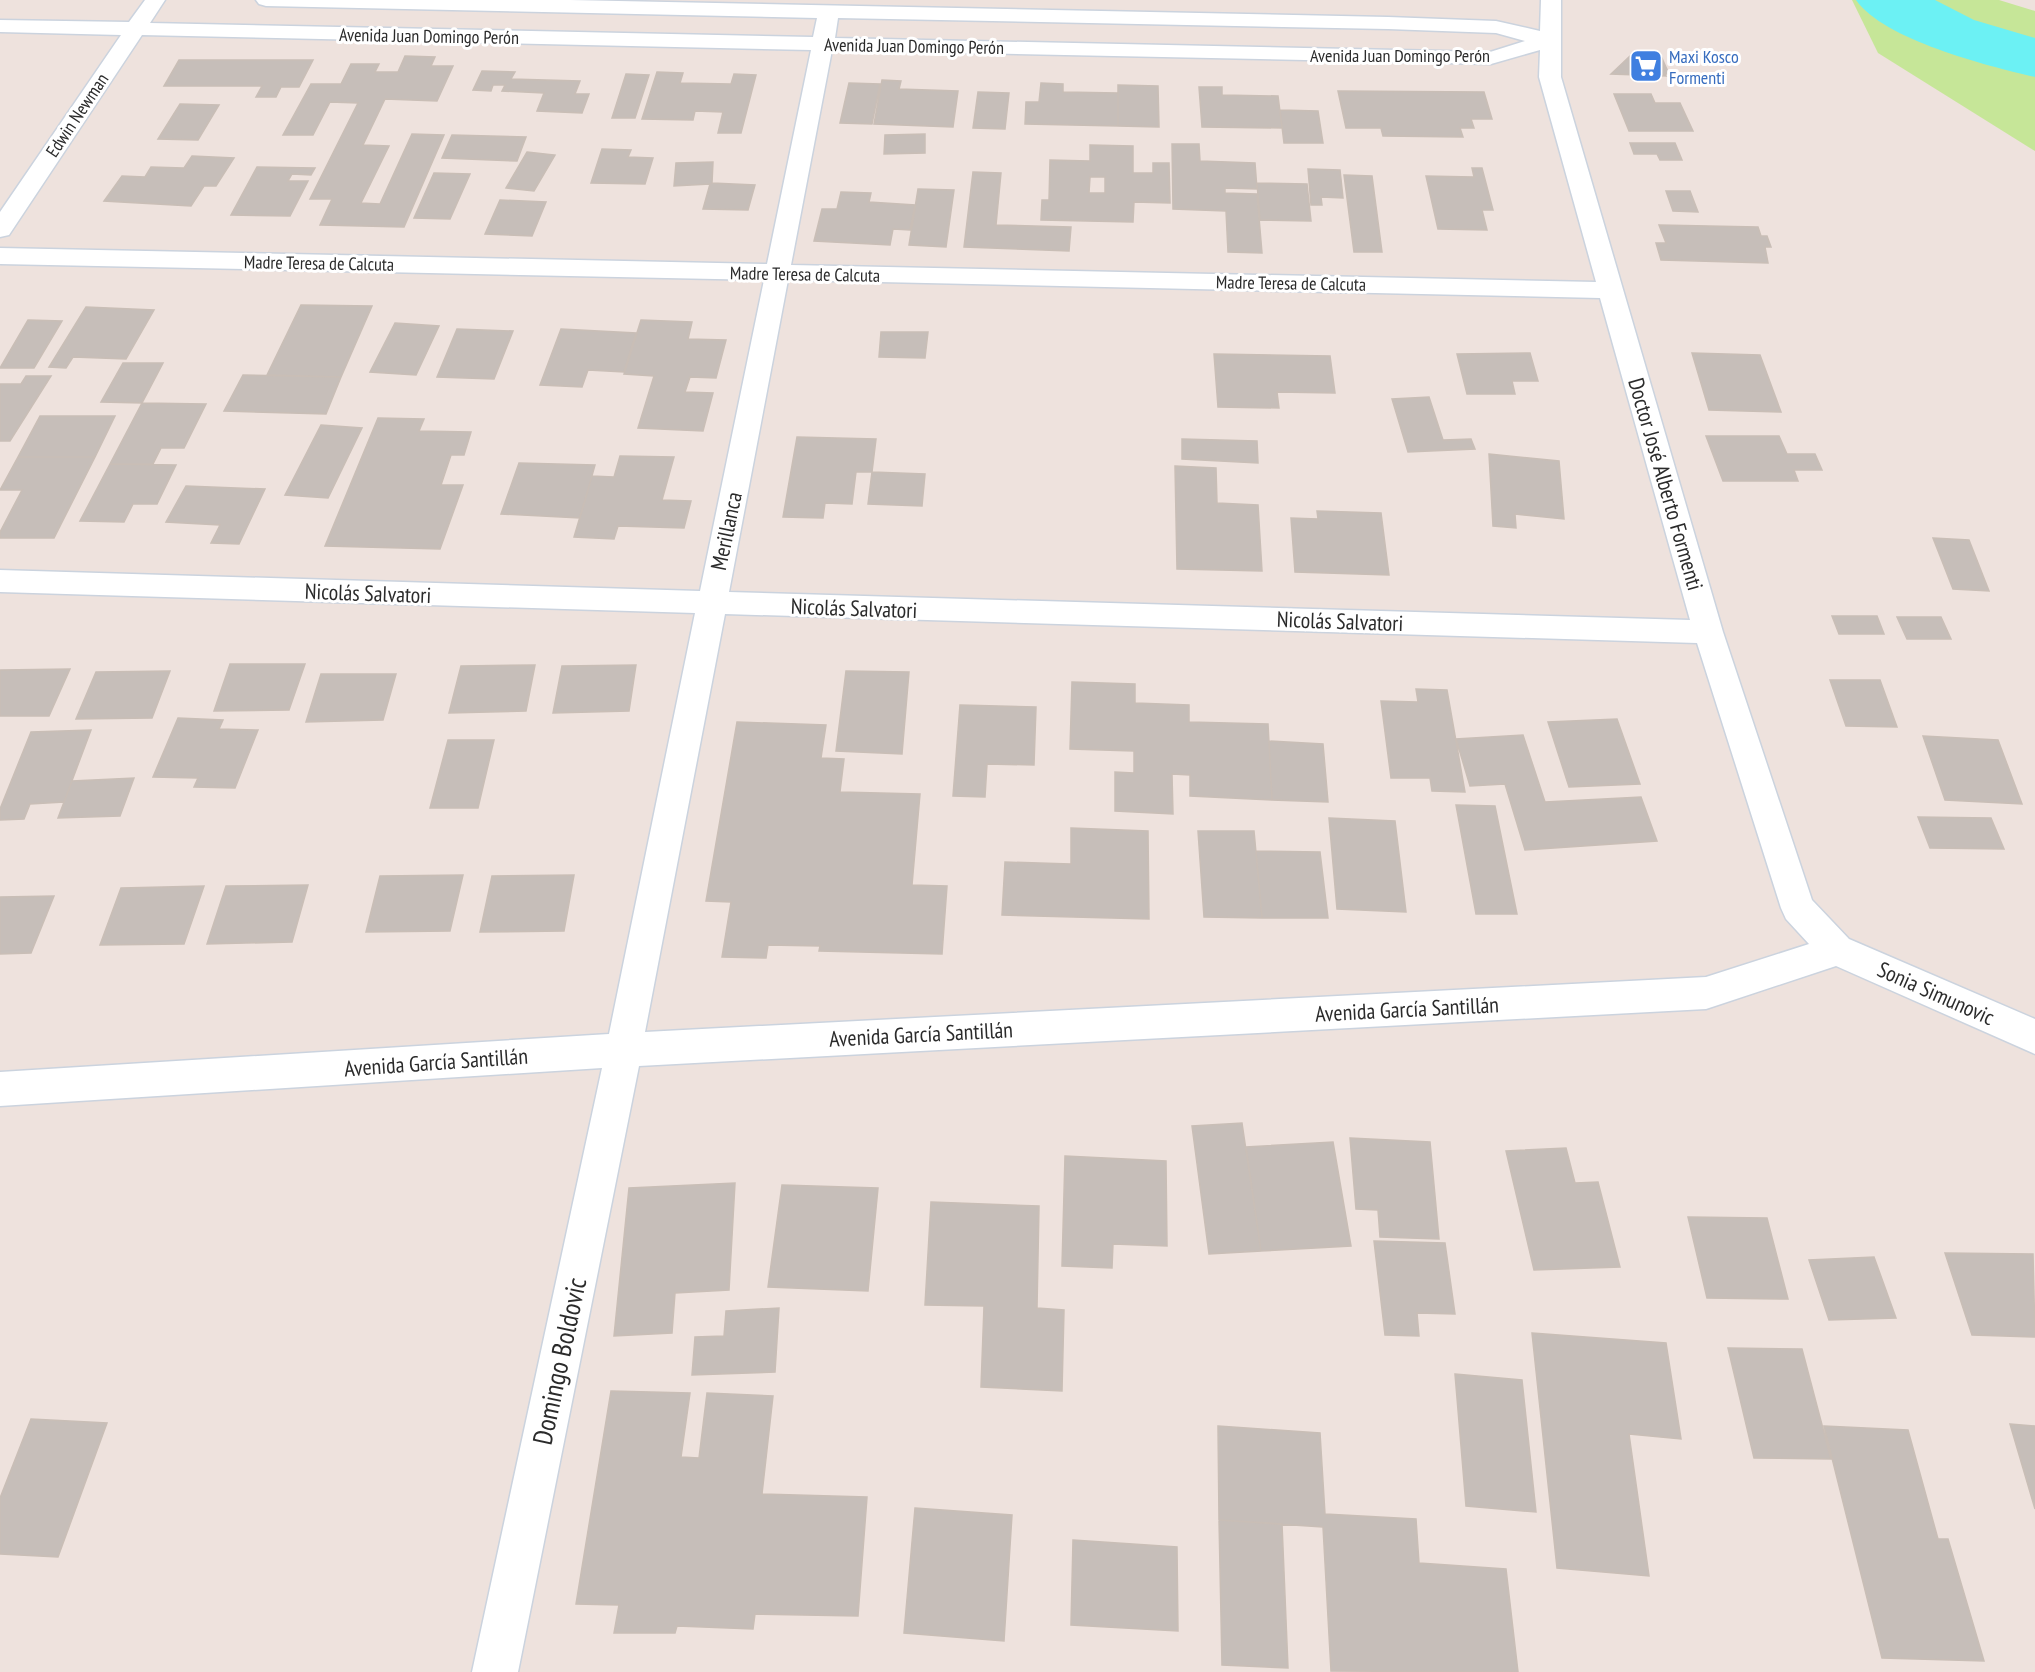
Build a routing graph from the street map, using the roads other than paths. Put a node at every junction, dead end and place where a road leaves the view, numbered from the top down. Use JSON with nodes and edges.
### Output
{"nodes":[{"id":1,"x":155,"y":0,"type":"edge"},
{"id":2,"x":266,"y":0,"type":"edge"},
{"id":3,"x":1353,"y":0,"type":"edge"},
{"id":4,"x":1551,"y":0,"type":"edge"},
{"id":5,"x":311,"y":1,"type":"edge"},
{"id":6,"x":828,"y":12,"type":"junction"},
{"id":7,"x":1388,"y":23,"type":"junction"},
{"id":8,"x":0,"y":26,"type":"edge"},
{"id":9,"x":134,"y":30,"type":"junction"},
{"id":10,"x":1550,"y":40,"type":"junction"},
{"id":11,"x":824,"y":45,"type":"junction"},
{"id":12,"x":0,"y":230,"type":"edge"},
{"id":13,"x":0,"y":256,"type":"edge"},
{"id":14,"x":779,"y":273,"type":"junction"},
{"id":15,"x":1610,"y":290,"type":"junction"},
{"id":16,"x":0,"y":580,"type":"edge"},
{"id":17,"x":711,"y":604,"type":"junction"},
{"id":18,"x":1708,"y":632,"type":"junction"},
{"id":19,"x":1837,"y":950,"type":"junction"},
{"id":20,"x":2035,"y":1037,"type":"edge"},
{"id":21,"x":624,"y":1050,"type":"junction"},
{"id":22,"x":0,"y":1089,"type":"edge"},
{"id":23,"x":495,"y":1672,"type":"edge"}],
"edges":[{"from":1,"to":9,"type":"street","name":"Edwin Newman"},
{"from":2,"to":5,"type":"street","name":"Avenida Juan Domingo Perón"},
{"from":3,"to":7,"type":"street"},
{"from":4,"to":10,"type":"street","name":"Doctor José Alberto Formenti"},
{"from":5,"to":6,"type":"street","name":"Avenida Juan Domingo Perón"},
{"from":6,"to":7,"type":"street","name":"Avenida Juan Domingo Perón"},
{"from":6,"to":11,"type":"street","name":"Merillanca"},
{"from":7,"to":10,"type":"street","name":"Avenida Juan Domingo Perón"},
{"from":8,"to":9,"type":"street","name":"Avenida Juan Domingo Perón"},
{"from":9,"to":11,"type":"street","name":"Avenida Juan Domingo Perón"},
{"from":9,"to":12,"type":"street","name":"Edwin Newman"},
{"from":10,"to":11,"type":"street","name":"Avenida Juan Domingo Perón"},
{"from":10,"to":15,"type":"street","name":"Doctor José Alberto Formenti"},
{"from":11,"to":14,"type":"street","name":"Merillanca"},
{"from":13,"to":14,"type":"street","name":"Madre Teresa de Calcuta"},
{"from":14,"to":15,"type":"street","name":"Madre Teresa de Calcuta"},
{"from":14,"to":17,"type":"street","name":"Merillanca"},
{"from":15,"to":18,"type":"street","name":"Doctor José Alberto Formenti"},
{"from":16,"to":17,"type":"street","name":"Nicolás Salvatori"},
{"from":17,"to":18,"type":"street","name":"Nicolás Salvatori"},
{"from":17,"to":21,"type":"street","name":"Merillanca"},
{"from":18,"to":19,"type":"street","name":"Doctor José Alberto Formenti"},
{"from":19,"to":20,"type":"street","name":"Sonia Simunovic"},
{"from":19,"to":21,"type":"street","name":"Avenida García Santillán"},
{"from":21,"to":22,"type":"street","name":"Avenida García Santillán"},
{"from":21,"to":23,"type":"street","name":"Domingo Boldovic"}]}
